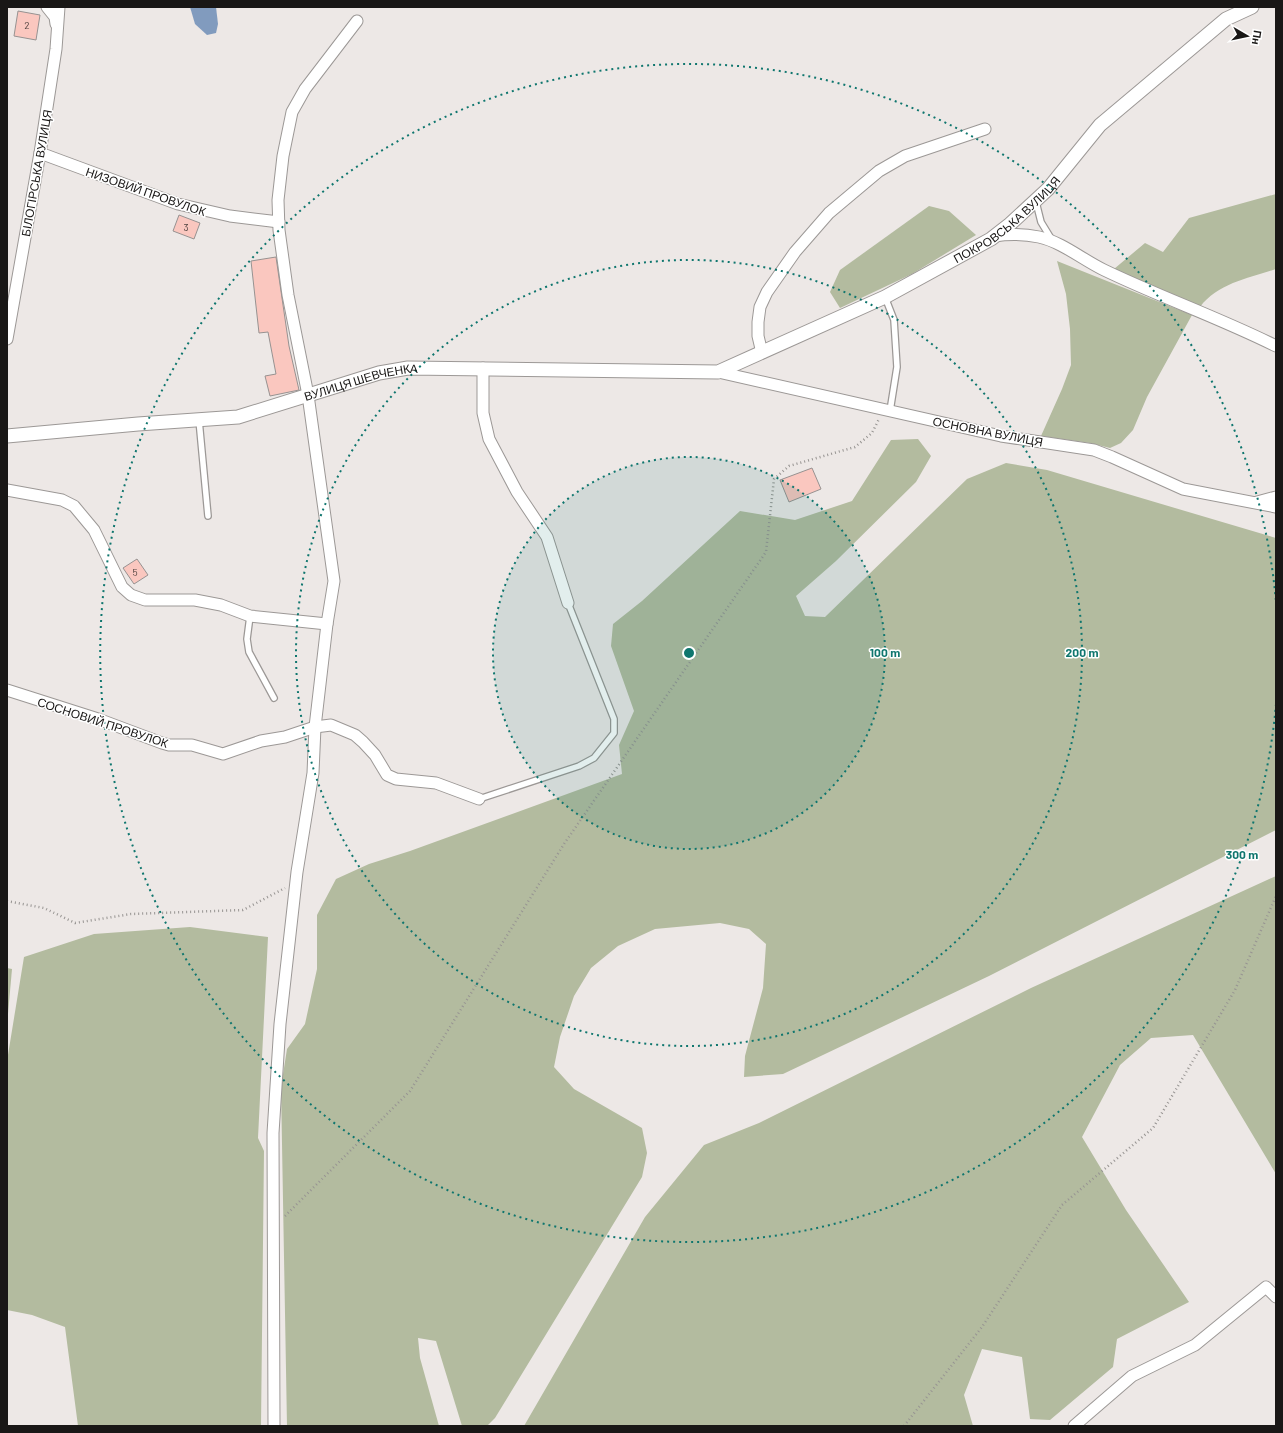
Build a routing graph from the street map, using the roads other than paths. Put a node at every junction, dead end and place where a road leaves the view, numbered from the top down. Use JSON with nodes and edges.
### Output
{"nodes":[{"id":1,"x":47,"y":7,"type":"edge"},
{"id":2,"x":59,"y":7,"type":"edge"},
{"id":3,"x":1252,"y":7,"type":"edge"},
{"id":4,"x":357,"y":21,"type":"dead end"},
{"id":5,"x":57,"y":27,"type":"junction"},
{"id":6,"x":985,"y":130,"type":"dead end"},
{"id":7,"x":40,"y":152,"type":"junction"},
{"id":8,"x":1036,"y":200,"type":"junction"},
{"id":9,"x":279,"y":222,"type":"junction"},
{"id":10,"x":994,"y":236,"type":"junction"},
{"id":11,"x":1053,"y":242,"type":"junction"},
{"id":12,"x":885,"y":297,"type":"junction"},
{"id":13,"x":7,"y":339,"type":"edge"},
{"id":14,"x":1276,"y":346,"type":"edge"},
{"id":15,"x":762,"y":352,"type":"junction"},
{"id":16,"x":483,"y":368,"type":"junction"},
{"id":17,"x":718,"y":372,"type":"junction"},
{"id":18,"x":308,"y":394,"type":"junction"},
{"id":19,"x":887,"y":410,"type":"junction"},
{"id":20,"x":199,"y":420,"type":"junction"},
{"id":21,"x":7,"y":436,"type":"edge"},
{"id":22,"x":7,"y":490,"type":"edge"},
{"id":23,"x":1276,"y":497,"type":"edge"},
{"id":24,"x":1254,"y":503,"type":"junction"},
{"id":25,"x":1276,"y":507,"type":"edge"},
{"id":26,"x":208,"y":516,"type":"dead end"},
{"id":27,"x":568,"y":603,"type":"joint"},
{"id":28,"x":250,"y":616,"type":"junction"},
{"id":29,"x":326,"y":624,"type":"junction"},
{"id":30,"x":7,"y":690,"type":"edge"},
{"id":31,"x":274,"y":698,"type":"dead end"},
{"id":32,"x":315,"y":726,"type":"junction"},
{"id":33,"x":479,"y":799,"type":"joint"},
{"id":34,"x":1276,"y":1297,"type":"edge"},
{"id":35,"x":274,"y":1426,"type":"edge"},
{"id":36,"x":1074,"y":1426,"type":"edge"}],
"edges":[{"from":1,"to":5,"type":"street"},
{"from":2,"to":5,"type":"street","name":"БІЛОГІРСЬКА ВУЛИЦЯ"},
{"from":3,"to":8,"type":"street","name":"ПОКРОВСЬКА ВУЛИЦЯ"},
{"from":4,"to":9,"type":"street"},
{"from":5,"to":7,"type":"street","name":"БІЛОГІРСЬКА ВУЛИЦЯ"},
{"from":6,"to":15,"type":"street"},
{"from":7,"to":9,"type":"street","name":"НИЗОВИЙ ПРОВУЛОК"},
{"from":7,"to":13,"type":"street","name":"БІЛОГІРСЬКА ВУЛИЦЯ"},
{"from":8,"to":10,"type":"street","name":"ПОКРОВСЬКА ВУЛИЦЯ"},
{"from":8,"to":11,"type":"lane"},
{"from":9,"to":18,"type":"street"},
{"from":10,"to":11,"type":"street"},
{"from":10,"to":12,"type":"street","name":"ПОКРОВСЬКА ВУЛИЦЯ"},
{"from":11,"to":14,"type":"street"},
{"from":12,"to":15,"type":"street","name":"ПОКРОВСЬКА ВУЛИЦЯ"},
{"from":12,"to":19,"type":"lane"},
{"from":15,"to":17,"type":"street","name":"ПОКРОВСЬКА ВУЛИЦЯ"},
{"from":16,"to":17,"type":"street","name":"ВУЛИЦЯ ШЕВЧЕНКА"},
{"from":16,"to":18,"type":"street","name":"ВУЛИЦЯ ШЕВЧЕНКА"},
{"from":16,"to":27,"type":"street"},
{"from":17,"to":19,"type":"street","name":"ОСНОВНА ВУЛИЦЯ"},
{"from":18,"to":20,"type":"street","name":"ВУЛИЦЯ ШЕВЧЕНКА"},
{"from":18,"to":29,"type":"street"},
{"from":19,"to":24,"type":"street","name":"ОСНОВНА ВУЛИЦЯ"},
{"from":20,"to":21,"type":"street","name":"ВУЛИЦЯ ШЕВЧЕНКА"},
{"from":20,"to":26,"type":"lane"},
{"from":22,"to":28,"type":"street"},
{"from":23,"to":24,"type":"street","name":"ОСНОВНА ВУЛИЦЯ"},
{"from":24,"to":25,"type":"street","name":"ОСНОВНА ВУЛИЦЯ"},
{"from":27,"to":33,"type":"lane"},
{"from":28,"to":29,"type":"street"},
{"from":28,"to":31,"type":"lane"},
{"from":29,"to":32,"type":"street"},
{"from":30,"to":32,"type":"street","name":"СОСНОВИЙ ПРОВУЛОК"},
{"from":32,"to":33,"type":"street"},
{"from":32,"to":35,"type":"street"},
{"from":34,"to":36,"type":"street"}]}
